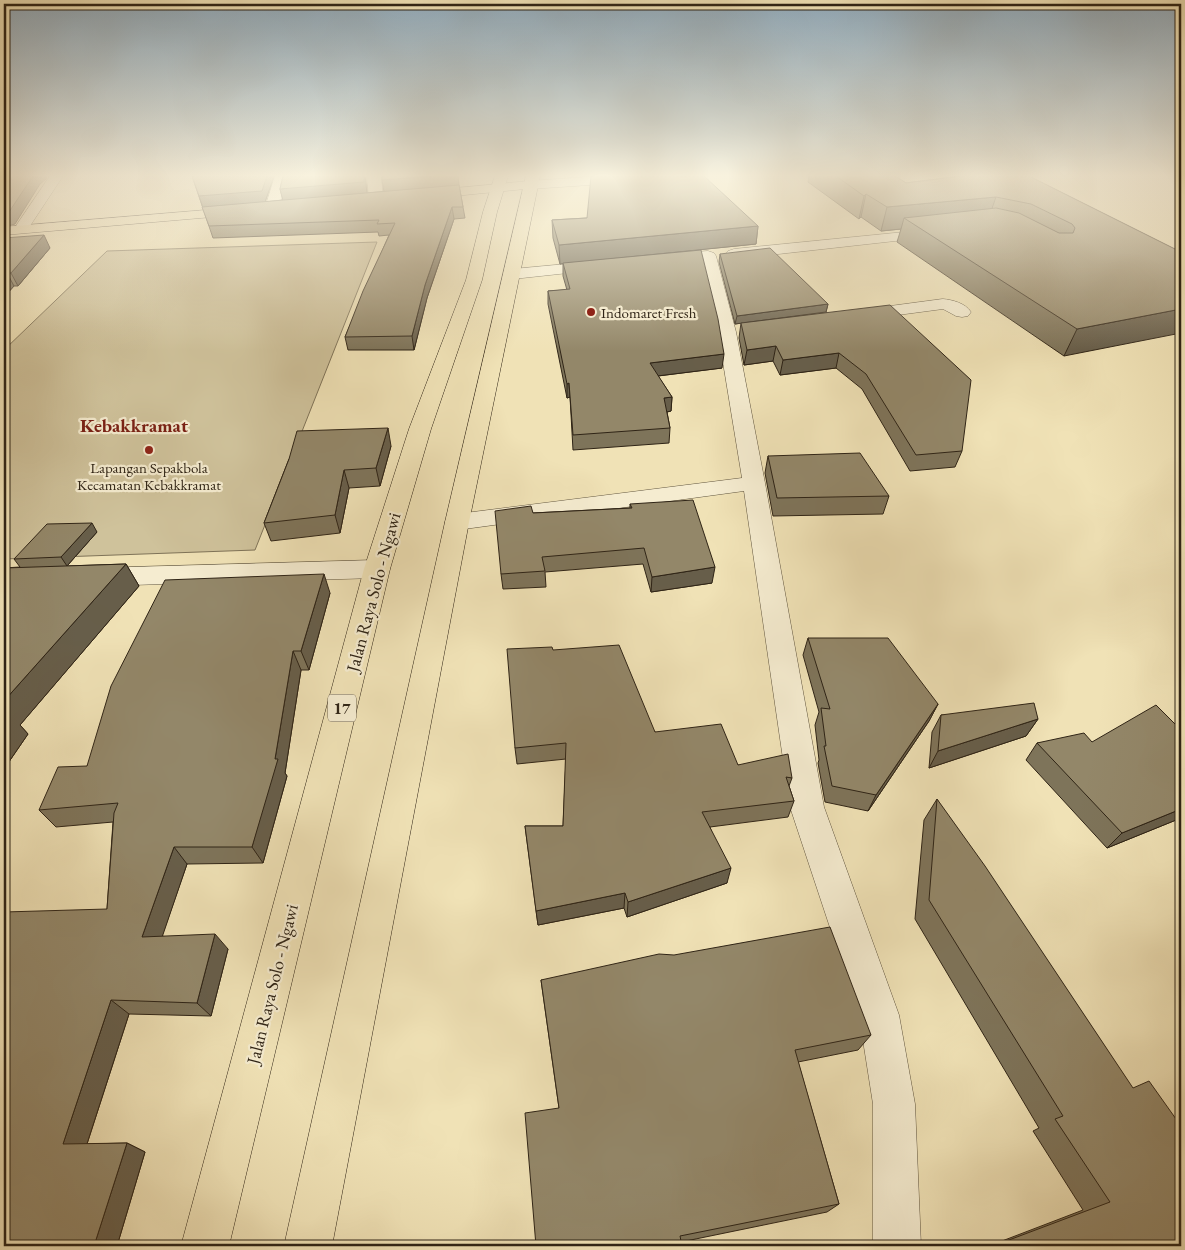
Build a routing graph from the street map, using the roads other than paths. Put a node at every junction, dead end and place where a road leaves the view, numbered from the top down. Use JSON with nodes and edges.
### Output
{"nodes":[{"id":1,"x":485,"y":234,"type":"edge"},
{"id":2,"x":515,"y":234,"type":"edge"},
{"id":3,"x":919,"y":234,"type":"edge"},
{"id":4,"x":708,"y":256,"type":"junction"},
{"id":5,"x":514,"y":274,"type":"junction"},
{"id":6,"x":962,"y":312,"type":"dead end"},
{"id":7,"x":845,"y":317,"type":"edge"},
{"id":8,"x":754,"y":482,"type":"junction"},
{"id":9,"x":457,"y":522,"type":"junction"},
{"id":10,"x":377,"y":568,"type":"junction"},
{"id":11,"x":72,"y":577,"type":"edge"},
{"id":12,"x":205,"y":1246,"type":"edge"},
{"id":13,"x":308,"y":1246,"type":"edge"},
{"id":14,"x":897,"y":1246,"type":"edge"}],
"edges":[{"from":1,"to":10,"type":"main road","name":"Jalan Raya Solo - Ngawi","number":"17"},
{"from":2,"to":5,"type":"main road"},
{"from":3,"to":4,"type":"street"},
{"from":4,"to":5,"type":"street"},
{"from":4,"to":8,"type":"street"},
{"from":5,"to":9,"type":"main road"},
{"from":6,"to":7,"type":"street"},
{"from":8,"to":9,"type":"street"},
{"from":8,"to":14,"type":"street"},
{"from":9,"to":13,"type":"main road"},
{"from":10,"to":11,"type":"street"},
{"from":10,"to":12,"type":"main road","name":"Jalan Raya Solo - Ngawi","number":"17"}]}
